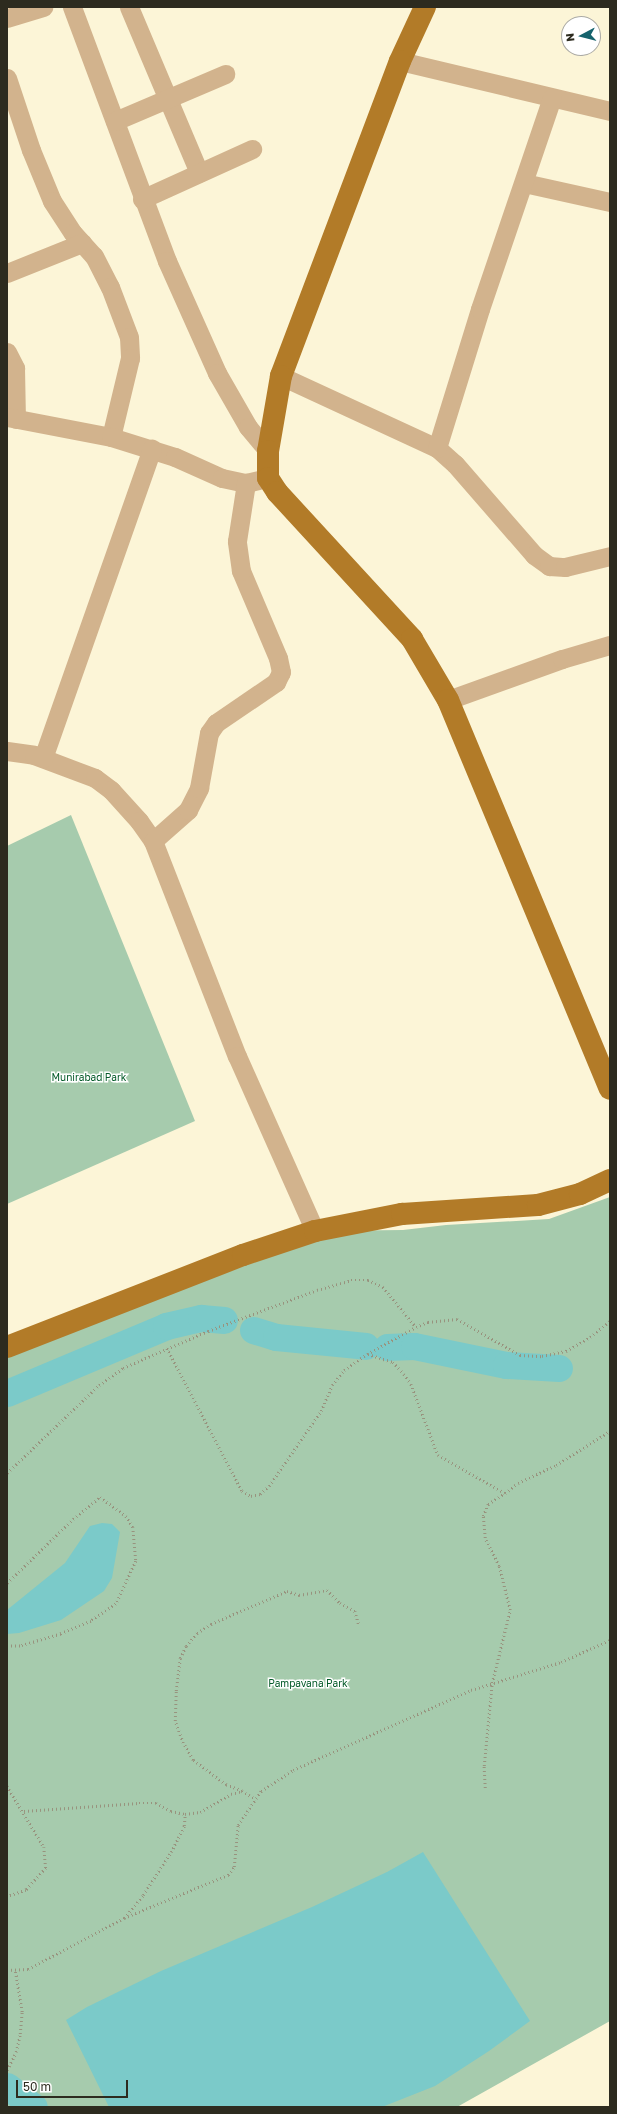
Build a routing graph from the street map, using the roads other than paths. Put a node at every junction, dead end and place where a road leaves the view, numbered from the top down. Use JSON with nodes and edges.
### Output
{"nodes":[{"id":1,"x":43,"y":7,"type":"edge"},
{"id":2,"x":72,"y":7,"type":"edge"},
{"id":3,"x":128,"y":7,"type":"edge"},
{"id":4,"x":425,"y":7,"type":"edge"},
{"id":5,"x":7,"y":18,"type":"edge"},
{"id":6,"x":400,"y":61,"type":"junction"},
{"id":7,"x":225,"y":74,"type":"dead end"},
{"id":8,"x":7,"y":78,"type":"edge"},
{"id":9,"x":552,"y":98,"type":"junction"},
{"id":10,"x":167,"y":99,"type":"junction"},
{"id":11,"x":610,"y":111,"type":"edge"},
{"id":12,"x":114,"y":121,"type":"junction"},
{"id":13,"x":252,"y":149,"type":"dead end"},
{"id":14,"x":199,"y":174,"type":"junction"},
{"id":15,"x":524,"y":183,"type":"junction"},
{"id":16,"x":142,"y":199,"type":"junction"},
{"id":17,"x":610,"y":202,"type":"edge"},
{"id":18,"x":82,"y":242,"type":"junction"},
{"id":19,"x":7,"y":273,"type":"edge"},
{"id":20,"x":7,"y":352,"type":"edge"},
{"id":21,"x":281,"y":376,"type":"junction"},
{"id":22,"x":12,"y":418,"type":"edge"},
{"id":23,"x":110,"y":437,"type":"junction"},
{"id":24,"x":436,"y":448,"type":"junction"},
{"id":25,"x":152,"y":449,"type":"junction"},
{"id":26,"x":268,"y":451,"type":"junction"},
{"id":27,"x":268,"y":478,"type":"junction"},
{"id":28,"x":246,"y":483,"type":"junction"},
{"id":29,"x":610,"y":556,"type":"edge"},
{"id":30,"x":609,"y":650,"type":"edge"},
{"id":31,"x":448,"y":700,"type":"junction"},
{"id":32,"x":7,"y":751,"type":"edge"},
{"id":33,"x":43,"y":758,"type":"junction"},
{"id":34,"x":152,"y":841,"type":"junction"},
{"id":35,"x":610,"y":1089,"type":"edge"},
{"id":36,"x":609,"y":1182,"type":"edge"},
{"id":37,"x":315,"y":1231,"type":"junction"},
{"id":38,"x":7,"y":1347,"type":"edge"}],
"edges":[{"from":1,"to":5,"type":"street"},
{"from":2,"to":12,"type":"street"},
{"from":3,"to":10,"type":"street"},
{"from":4,"to":6,"type":"main road"},
{"from":6,"to":9,"type":"street"},
{"from":6,"to":21,"type":"main road"},
{"from":7,"to":10,"type":"street"},
{"from":8,"to":18,"type":"street"},
{"from":9,"to":11,"type":"street"},
{"from":9,"to":15,"type":"street"},
{"from":10,"to":12,"type":"street"},
{"from":10,"to":14,"type":"street"},
{"from":12,"to":16,"type":"street"},
{"from":13,"to":14,"type":"street"},
{"from":14,"to":16,"type":"street"},
{"from":15,"to":17,"type":"street"},
{"from":15,"to":24,"type":"street"},
{"from":16,"to":26,"type":"street"},
{"from":18,"to":19,"type":"street"},
{"from":18,"to":23,"type":"street"},
{"from":20,"to":22,"type":"street"},
{"from":21,"to":24,"type":"street"},
{"from":21,"to":26,"type":"main road"},
{"from":22,"to":23,"type":"street"},
{"from":23,"to":25,"type":"street"},
{"from":24,"to":29,"type":"street"},
{"from":25,"to":28,"type":"street"},
{"from":25,"to":33,"type":"street"},
{"from":26,"to":27,"type":"main road"},
{"from":27,"to":28,"type":"street"},
{"from":27,"to":31,"type":"main road"},
{"from":28,"to":34,"type":"street"},
{"from":30,"to":31,"type":"street"},
{"from":31,"to":35,"type":"main road"},
{"from":32,"to":33,"type":"street"},
{"from":33,"to":34,"type":"street"},
{"from":34,"to":37,"type":"street"},
{"from":36,"to":37,"type":"main road"},
{"from":37,"to":38,"type":"main road"}]}
